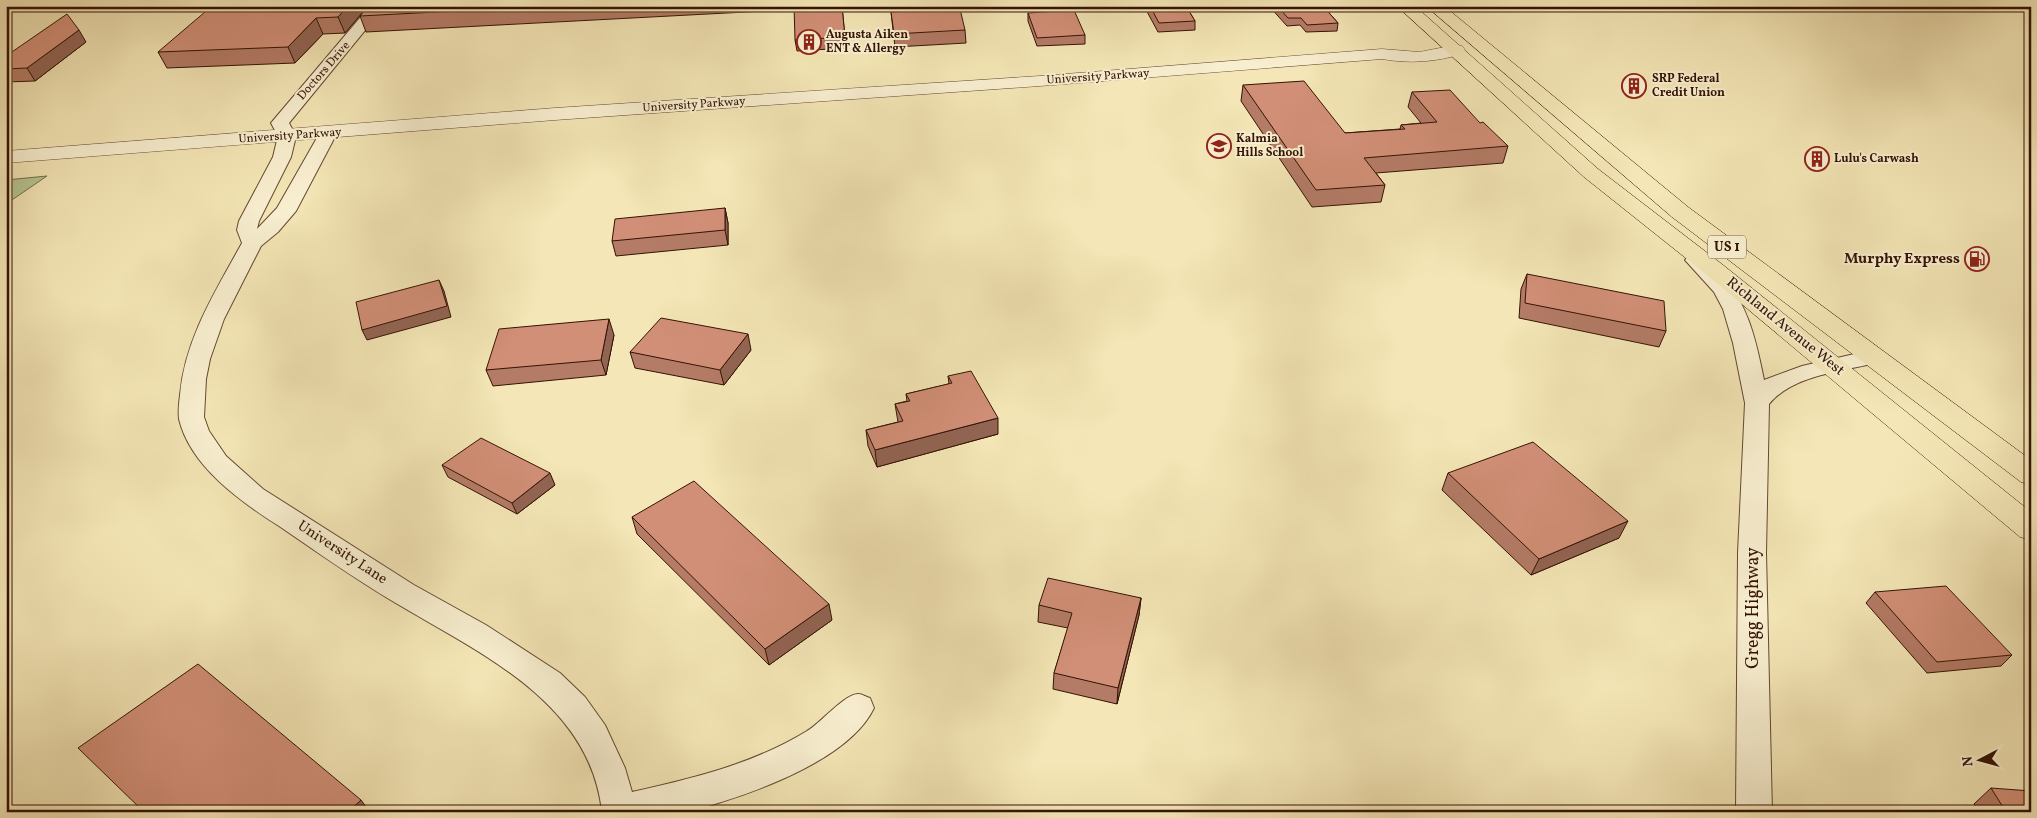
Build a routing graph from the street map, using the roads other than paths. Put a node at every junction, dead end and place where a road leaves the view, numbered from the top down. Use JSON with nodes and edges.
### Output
{"nodes":[{"id":1,"x":378,"y":6,"type":"edge"},
{"id":2,"x":1405,"y":6,"type":"edge"},
{"id":3,"x":1434,"y":6,"type":"edge"},
{"id":4,"x":1456,"y":50,"type":"junction"},
{"id":5,"x":1486,"y":50,"type":"junction"},
{"id":6,"x":328,"y":133,"type":"junction"},
{"id":7,"x":286,"y":136,"type":"junction"},
{"id":8,"x":6,"y":157,"type":"edge"},
{"id":9,"x":252,"y":243,"type":"junction"},
{"id":10,"x":1679,"y":243,"type":"junction"},
{"id":11,"x":1872,"y":357,"type":"junction"},
{"id":12,"x":1833,"y":367,"type":"junction"},
{"id":13,"x":1757,"y":404,"type":"junction"},
{"id":14,"x":2031,"y":475,"type":"edge"},
{"id":15,"x":2031,"y":529,"type":"edge"},
{"id":16,"x":858,"y":708,"type":"dead end"},
{"id":17,"x":620,"y":812,"type":"edge"},
{"id":18,"x":1754,"y":812,"type":"edge"}],
"edges":[{"from":1,"to":7,"type":"street","name":"Doctors Drive"},
{"from":2,"to":4,"type":"main road","name":"Richland Avenue West","number":"US 1"},
{"from":3,"to":5,"type":"main road","name":"Richland Avenue West","number":"US 1"},
{"from":4,"to":5,"type":"street","name":"University Parkway"},
{"from":4,"to":6,"type":"street","name":"University Parkway"},
{"from":4,"to":10,"type":"main road","name":"Richland Avenue West","number":"US 1"},
{"from":5,"to":11,"type":"main road","name":"Richland Avenue West","number":"US 1"},
{"from":6,"to":7,"type":"street","name":"University Parkway"},
{"from":6,"to":9,"type":"street","name":"University Lane"},
{"from":7,"to":8,"type":"street","name":"University Parkway"},
{"from":7,"to":9,"type":"street"},
{"from":9,"to":17,"type":"street","name":"University Lane"},
{"from":10,"to":12,"type":"main road","name":"Richland Avenue West","number":"US 1"},
{"from":10,"to":13,"type":"street","name":"Gregg Highway"},
{"from":11,"to":12,"type":"street"},
{"from":11,"to":14,"type":"main road","name":"Richland Avenue West","number":"US 1"},
{"from":12,"to":13,"type":"street"},
{"from":12,"to":15,"type":"main road","name":"Richland Avenue West","number":"US 1"},
{"from":13,"to":18,"type":"street","name":"Gregg Highway"},
{"from":16,"to":17,"type":"street"}]}
